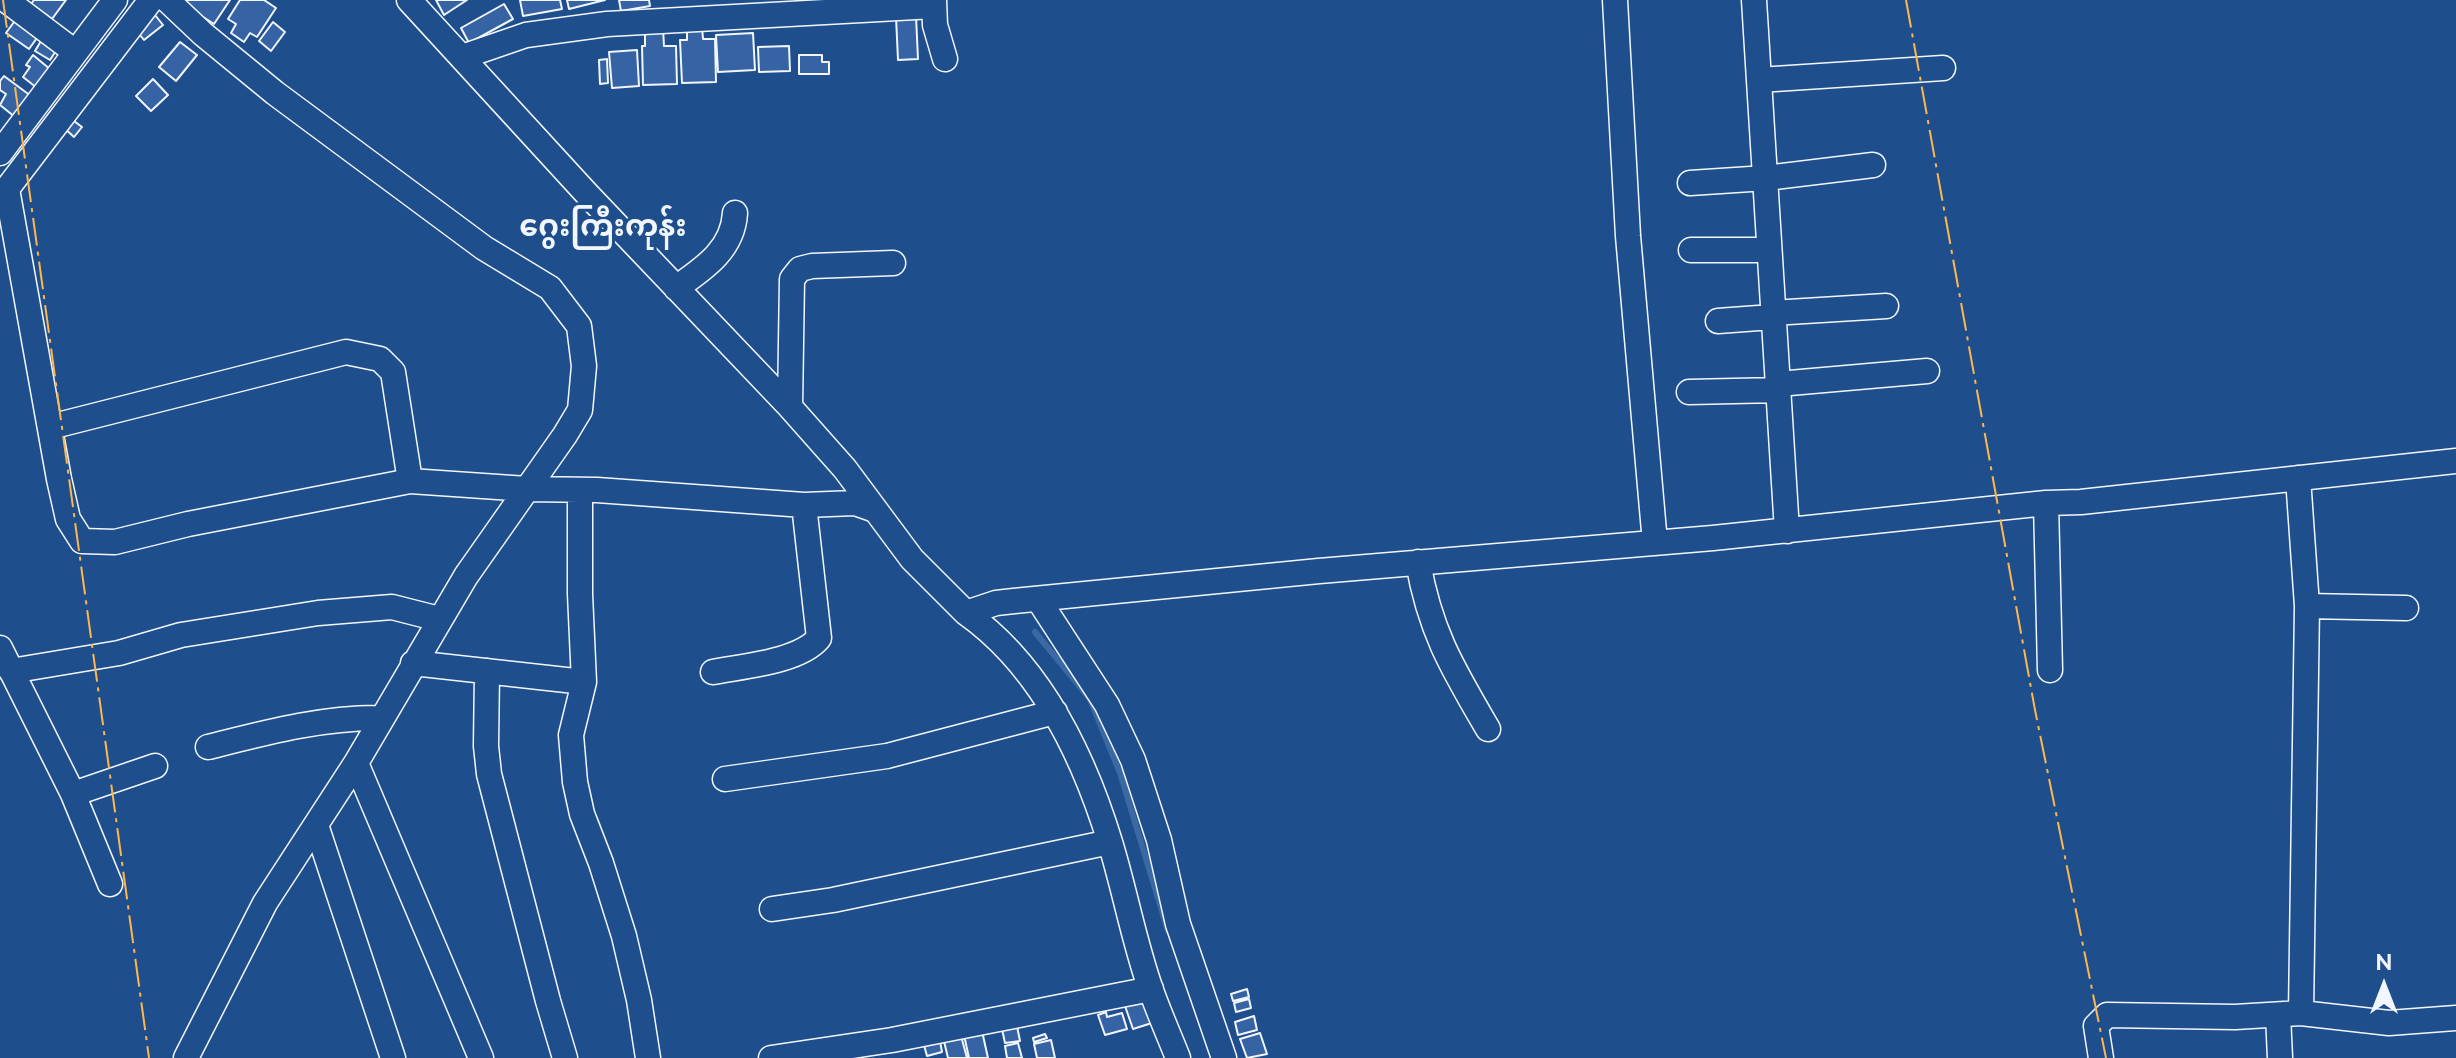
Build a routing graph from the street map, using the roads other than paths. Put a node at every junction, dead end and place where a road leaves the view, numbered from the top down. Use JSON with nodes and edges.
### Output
{"nodes":[{"id":1,"x":6,"y":0,"type":"edge"},
{"id":2,"x":115,"y":0,"type":"edge"},
{"id":3,"x":151,"y":0,"type":"edge"},
{"id":4,"x":167,"y":0,"type":"edge"},
{"id":5,"x":409,"y":0,"type":"edge"},
{"id":6,"x":1615,"y":0,"type":"edge"},
{"id":7,"x":1754,"y":0,"type":"edge"},
{"id":8,"x":934,"y":3,"type":"edge"},
{"id":9,"x":820,"y":6,"type":"edge"},
{"id":10,"x":75,"y":52,"type":"junction"},
{"id":11,"x":462,"y":57,"type":"junction"},
{"id":12,"x":945,"y":59,"type":"dead end"},
{"id":13,"x":1943,"y":68,"type":"dead end"},
{"id":14,"x":1759,"y":80,"type":"junction"},
{"id":15,"x":0,"y":153,"type":"edge"},
{"id":16,"x":1873,"y":165,"type":"dead end"},
{"id":17,"x":1766,"y":178,"type":"junction"},
{"id":18,"x":1690,"y":183,"type":"dead end"},
{"id":19,"x":3,"y":194,"type":"edge"},
{"id":20,"x":735,"y":213,"type":"dead end"},
{"id":21,"x":1691,"y":250,"type":"dead end"},
{"id":22,"x":1769,"y":250,"type":"junction"},
{"id":23,"x":893,"y":263,"type":"dead end"},
{"id":24,"x":676,"y":288,"type":"junction"},
{"id":25,"x":1886,"y":306,"type":"dead end"},
{"id":26,"x":1772,"y":315,"type":"junction"},
{"id":27,"x":1718,"y":321,"type":"dead end"},
{"id":28,"x":1927,"y":371,"type":"dead end"},
{"id":29,"x":1778,"y":387,"type":"junction"},
{"id":30,"x":1689,"y":392,"type":"dead end"},
{"id":31,"x":790,"y":407,"type":"junction"},
{"id":32,"x":50,"y":427,"type":"junction"},
{"id":33,"x":2456,"y":461,"type":"edge"},
{"id":34,"x":2298,"y":478,"type":"junction"},
{"id":35,"x":410,"y":481,"type":"junction"},
{"id":36,"x":527,"y":489,"type":"junction"},
{"id":37,"x":580,"y":490,"type":"junction"},
{"id":38,"x":2046,"y":503,"type":"junction"},
{"id":39,"x":804,"y":505,"type":"junction"},
{"id":40,"x":875,"y":510,"type":"junction"},
{"id":41,"x":1787,"y":531,"type":"junction"},
{"id":42,"x":1655,"y":543,"type":"junction"},
{"id":43,"x":1418,"y":562,"type":"junction"},
{"id":44,"x":1038,"y":599,"type":"junction"},
{"id":45,"x":2307,"y":606,"type":"junction"},
{"id":46,"x":2406,"y":608,"type":"dead end"},
{"id":47,"x":966,"y":613,"type":"junction"},
{"id":48,"x":439,"y":619,"type":"junction"},
{"id":49,"x":0,"y":648,"type":"edge"},
{"id":50,"x":413,"y":663,"type":"junction"},
{"id":51,"x":2050,"y":670,"type":"dead end"},
{"id":52,"x":11,"y":671,"type":"junction"},
{"id":53,"x":487,"y":671,"type":"junction"},
{"id":54,"x":713,"y":672,"type":"dead end"},
{"id":55,"x":584,"y":682,"type":"junction"},
{"id":56,"x":1055,"y":712,"type":"junction"},
{"id":57,"x":381,"y":718,"type":"junction"},
{"id":58,"x":1488,"y":729,"type":"dead end"},
{"id":59,"x":208,"y":747,"type":"dead end"},
{"id":60,"x":356,"y":763,"type":"junction"},
{"id":61,"x":155,"y":766,"type":"dead end"},
{"id":62,"x":725,"y":779,"type":"dead end"},
{"id":63,"x":73,"y":794,"type":"junction"},
{"id":64,"x":316,"y":825,"type":"junction"},
{"id":65,"x":1110,"y":842,"type":"junction"},
{"id":66,"x":110,"y":884,"type":"dead end"},
{"id":67,"x":772,"y":909,"type":"dead end"},
{"id":68,"x":1151,"y":989,"type":"junction"},
{"id":69,"x":2290,"y":1014,"type":"junction"},
{"id":70,"x":2456,"y":1018,"type":"edge"},
{"id":71,"x":186,"y":1058,"type":"edge"},
{"id":72,"x":393,"y":1058,"type":"edge"},
{"id":73,"x":481,"y":1058,"type":"edge"},
{"id":74,"x":565,"y":1058,"type":"edge"},
{"id":75,"x":648,"y":1058,"type":"edge"},
{"id":76,"x":771,"y":1058,"type":"edge"},
{"id":77,"x":1178,"y":1058,"type":"edge"},
{"id":78,"x":1224,"y":1058,"type":"edge"},
{"id":79,"x":2101,"y":1058,"type":"edge"},
{"id":80,"x":2280,"y":1058,"type":"edge"}],
"edges":[{"from":1,"to":10,"type":"street"},
{"from":2,"to":10,"type":"street"},
{"from":3,"to":19,"type":"street"},
{"from":4,"to":36,"type":"street"},
{"from":5,"to":11,"type":"street"},
{"from":6,"to":42,"type":"street"},
{"from":7,"to":14,"type":"street"},
{"from":8,"to":9,"type":"street"},
{"from":8,"to":12,"type":"street"},
{"from":9,"to":11,"type":"street"},
{"from":10,"to":15,"type":"street"},
{"from":11,"to":24,"type":"street"},
{"from":13,"to":14,"type":"street"},
{"from":14,"to":17,"type":"street"},
{"from":16,"to":17,"type":"street"},
{"from":17,"to":18,"type":"street"},
{"from":17,"to":22,"type":"street"},
{"from":19,"to":32,"type":"street"},
{"from":20,"to":24,"type":"street"},
{"from":21,"to":22,"type":"street"},
{"from":22,"to":26,"type":"street"},
{"from":23,"to":31,"type":"street"},
{"from":24,"to":31,"type":"street"},
{"from":25,"to":26,"type":"street"},
{"from":26,"to":27,"type":"street"},
{"from":26,"to":29,"type":"street"},
{"from":28,"to":29,"type":"street"},
{"from":29,"to":30,"type":"street"},
{"from":29,"to":41,"type":"street"},
{"from":31,"to":40,"type":"street"},
{"from":32,"to":35,"type":"street"},
{"from":32,"to":35,"type":"street"},
{"from":33,"to":34,"type":"street"},
{"from":34,"to":38,"type":"street"},
{"from":34,"to":45,"type":"street"},
{"from":35,"to":36,"type":"street"},
{"from":36,"to":37,"type":"street"},
{"from":36,"to":48,"type":"street"},
{"from":37,"to":39,"type":"street"},
{"from":37,"to":55,"type":"street"},
{"from":38,"to":41,"type":"street"},
{"from":38,"to":51,"type":"street"},
{"from":39,"to":40,"type":"street"},
{"from":39,"to":54,"type":"street"},
{"from":40,"to":47,"type":"street"},
{"from":41,"to":42,"type":"street"},
{"from":42,"to":43,"type":"street"},
{"from":43,"to":44,"type":"street"},
{"from":43,"to":58,"type":"street"},
{"from":44,"to":47,"type":"street"},
{"from":44,"to":78,"type":"street"},
{"from":45,"to":46,"type":"street"},
{"from":45,"to":69,"type":"street"},
{"from":47,"to":56,"type":"street"},
{"from":48,"to":50,"type":"street"},
{"from":48,"to":52,"type":"street"},
{"from":49,"to":52,"type":"street"},
{"from":50,"to":53,"type":"street"},
{"from":50,"to":57,"type":"street"},
{"from":52,"to":63,"type":"street"},
{"from":53,"to":55,"type":"street"},
{"from":53,"to":74,"type":"street"},
{"from":55,"to":75,"type":"street"},
{"from":56,"to":62,"type":"street"},
{"from":56,"to":65,"type":"street"},
{"from":57,"to":59,"type":"street"},
{"from":57,"to":60,"type":"street"},
{"from":60,"to":64,"type":"street"},
{"from":60,"to":73,"type":"street"},
{"from":61,"to":63,"type":"street"},
{"from":63,"to":66,"type":"street"},
{"from":64,"to":71,"type":"street"},
{"from":64,"to":72,"type":"street"},
{"from":65,"to":67,"type":"street"},
{"from":65,"to":68,"type":"street"},
{"from":68,"to":76,"type":"street"},
{"from":68,"to":77,"type":"street"},
{"from":69,"to":70,"type":"street"},
{"from":69,"to":79,"type":"street"},
{"from":69,"to":80,"type":"street"}]}
